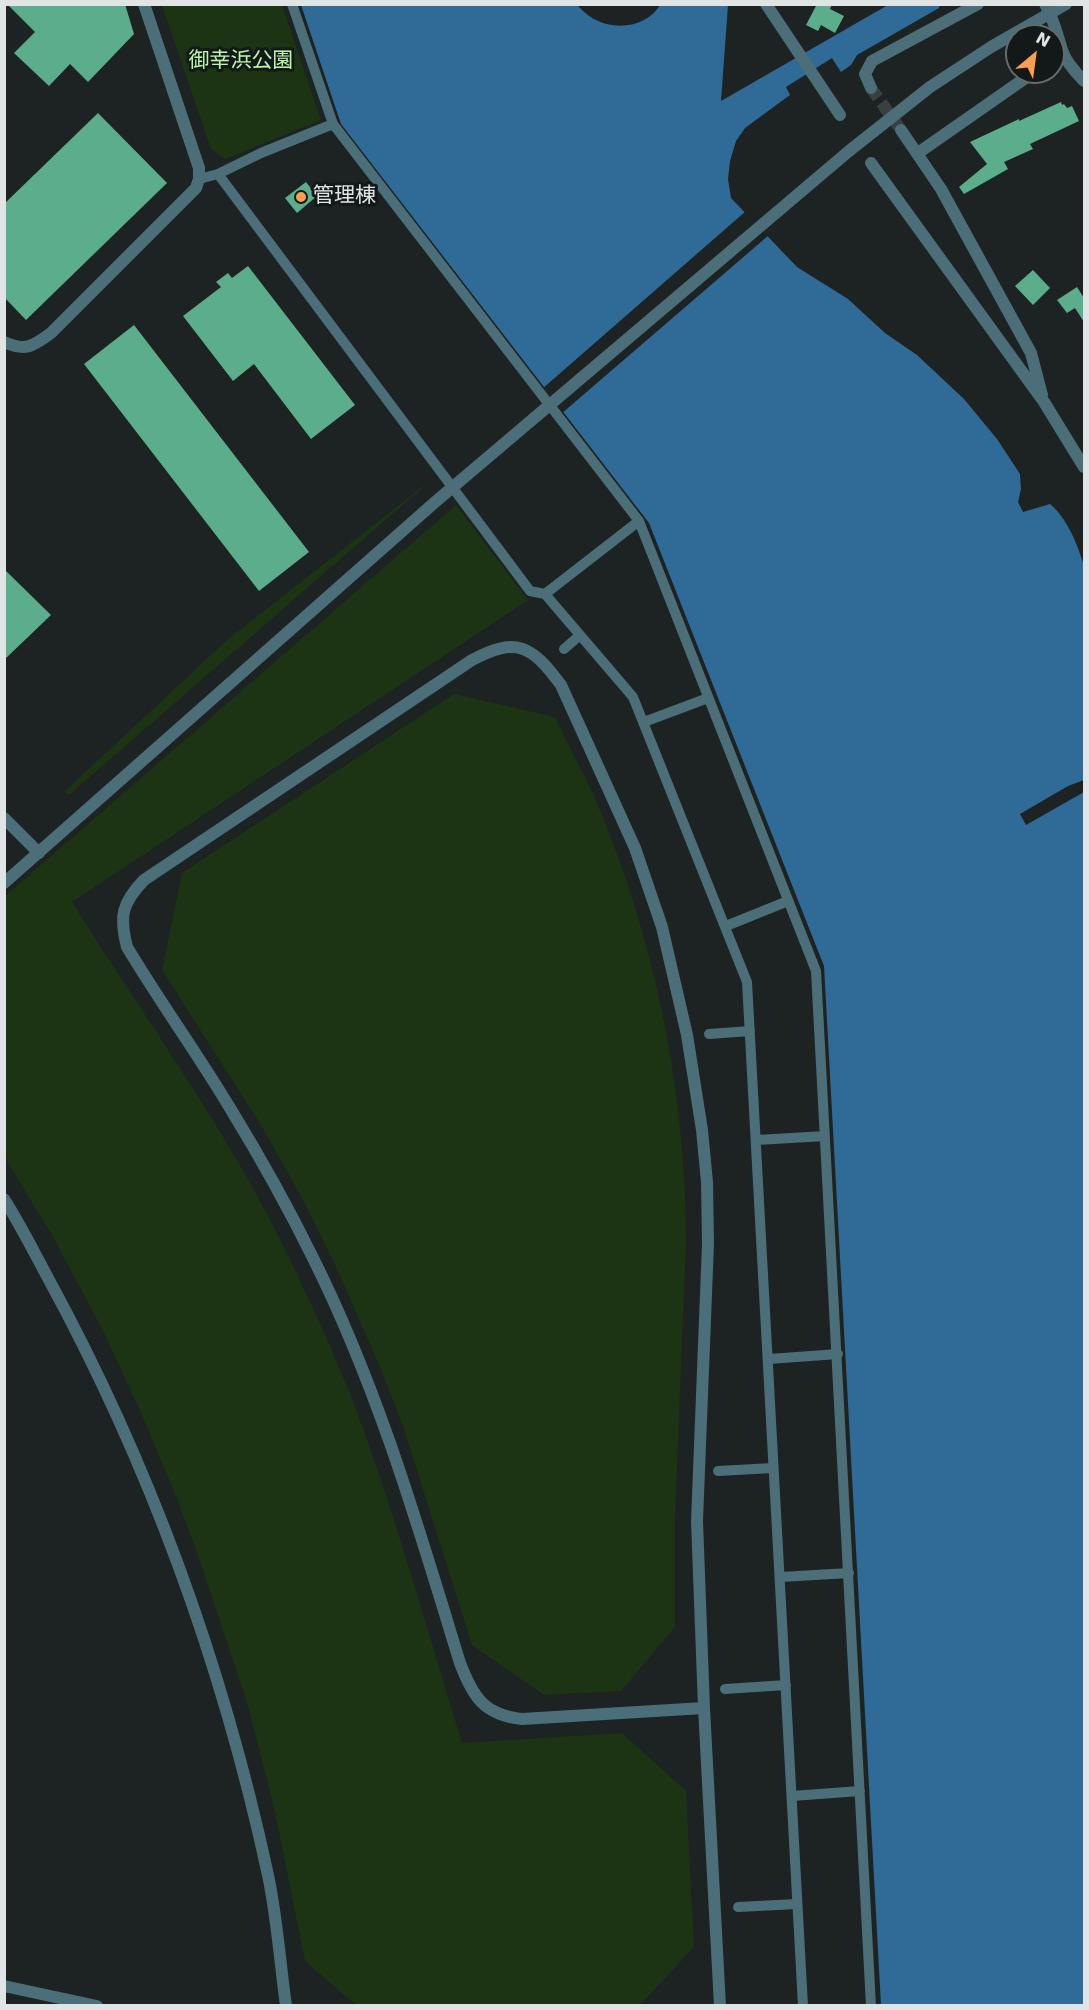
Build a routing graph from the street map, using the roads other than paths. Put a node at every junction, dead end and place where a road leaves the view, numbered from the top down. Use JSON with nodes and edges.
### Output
{"nodes":[{"id":1,"x":144,"y":4,"type":"edge"},
{"id":2,"x":292,"y":4,"type":"edge"},
{"id":3,"x":766,"y":4,"type":"edge"},
{"id":4,"x":978,"y":4,"type":"edge"},
{"id":5,"x":1066,"y":4,"type":"edge"},
{"id":6,"x":1047,"y":8,"type":"edge"},
{"id":7,"x":1054,"y":24,"type":"edge"},
{"id":8,"x":1065,"y":62,"type":"edge"},
{"id":9,"x":1084,"y":81,"type":"edge"},
{"id":10,"x":1017,"y":84,"type":"edge"},
{"id":11,"x":871,"y":88,"type":"tunnel mouth"},
{"id":12,"x":840,"y":115,"type":"dead end"},
{"id":13,"x":333,"y":124,"type":"junction"},
{"id":14,"x":901,"y":130,"type":"tunnel mouth"},
{"id":15,"x":918,"y":153,"type":"junction"},
{"id":16,"x":871,"y":163,"type":"dead end"},
{"id":17,"x":218,"y":174,"type":"junction"},
{"id":18,"x":200,"y":179,"type":"junction"},
{"id":19,"x":4,"y":342,"type":"edge"},
{"id":20,"x":1044,"y":402,"type":"junction"},
{"id":21,"x":1084,"y":463,"type":"edge"},
{"id":22,"x":639,"y":521,"type":"junction"},
{"id":23,"x":545,"y":594,"type":"junction"},
{"id":24,"x":579,"y":636,"type":"junction"},
{"id":25,"x":564,"y":649,"type":"dead end"},
{"id":26,"x":708,"y":698,"type":"junction"},
{"id":27,"x":644,"y":722,"type":"junction"},
{"id":28,"x":4,"y":818,"type":"edge"},
{"id":29,"x":39,"y":853,"type":"junction"},
{"id":30,"x":4,"y":883,"type":"edge"},
{"id":31,"x":788,"y":901,"type":"junction"},
{"id":32,"x":726,"y":926,"type":"junction"},
{"id":33,"x":750,"y":1031,"type":"junction"},
{"id":34,"x":709,"y":1034,"type":"dead end"},
{"id":35,"x":825,"y":1136,"type":"junction"},
{"id":36,"x":756,"y":1140,"type":"junction"},
{"id":37,"x":4,"y":1199,"type":"edge"},
{"id":38,"x":837,"y":1354,"type":"junction"},
{"id":39,"x":769,"y":1359,"type":"junction"},
{"id":40,"x":773,"y":1468,"type":"junction"},
{"id":41,"x":718,"y":1471,"type":"dead end"},
{"id":42,"x":849,"y":1573,"type":"junction"},
{"id":43,"x":781,"y":1577,"type":"junction"},
{"id":44,"x":786,"y":1685,"type":"junction"},
{"id":45,"x":725,"y":1689,"type":"dead end"},
{"id":46,"x":704,"y":1708,"type":"junction"},
{"id":47,"x":860,"y":1791,"type":"junction"},
{"id":48,"x":792,"y":1796,"type":"junction"},
{"id":49,"x":797,"y":1904,"type":"junction"},
{"id":50,"x":738,"y":1907,"type":"dead end"},
{"id":51,"x":4,"y":1986,"type":"edge"},
{"id":52,"x":97,"y":2006,"type":"edge"},
{"id":53,"x":286,"y":2006,"type":"edge"},
{"id":54,"x":720,"y":2006,"type":"edge"},
{"id":55,"x":803,"y":2006,"type":"edge"},
{"id":56,"x":870,"y":2006,"type":"edge"}],
"edges":[{"from":1,"to":18,"type":"street"},
{"from":2,"to":13,"type":"street"},
{"from":3,"to":12,"type":"street"},
{"from":4,"to":11,"type":"street"},
{"from":5,"to":6,"type":"street"},
{"from":6,"to":7,"type":"street"},
{"from":6,"to":29,"type":"street"},
{"from":8,"to":9,"type":"street"},
{"from":10,"to":15,"type":"street"},
{"from":13,"to":17,"type":"street"},
{"from":13,"to":22,"type":"street"},
{"from":14,"to":15,"type":"street"},
{"from":15,"to":20,"type":"street"},
{"from":16,"to":20,"type":"street"},
{"from":17,"to":18,"type":"street"},
{"from":17,"to":23,"type":"street"},
{"from":18,"to":19,"type":"street"},
{"from":20,"to":21,"type":"street"},
{"from":22,"to":23,"type":"street"},
{"from":22,"to":26,"type":"street"},
{"from":23,"to":24,"type":"street"},
{"from":24,"to":25,"type":"street"},
{"from":24,"to":27,"type":"street"},
{"from":26,"to":27,"type":"street"},
{"from":26,"to":31,"type":"street"},
{"from":27,"to":32,"type":"street"},
{"from":28,"to":29,"type":"street"},
{"from":29,"to":30,"type":"street"},
{"from":31,"to":32,"type":"street"},
{"from":31,"to":35,"type":"street"},
{"from":32,"to":33,"type":"street"},
{"from":33,"to":34,"type":"street"},
{"from":33,"to":36,"type":"street"},
{"from":35,"to":36,"type":"street"},
{"from":35,"to":38,"type":"street"},
{"from":36,"to":39,"type":"street"},
{"from":37,"to":53,"type":"street"},
{"from":38,"to":39,"type":"street"},
{"from":38,"to":42,"type":"street"},
{"from":39,"to":40,"type":"street"},
{"from":40,"to":41,"type":"street"},
{"from":40,"to":43,"type":"street"},
{"from":42,"to":43,"type":"street"},
{"from":42,"to":47,"type":"street"},
{"from":43,"to":44,"type":"street"},
{"from":44,"to":45,"type":"street"},
{"from":44,"to":48,"type":"street"},
{"from":46,"to":46,"type":"street"},
{"from":46,"to":54,"type":"street"},
{"from":47,"to":48,"type":"street"},
{"from":47,"to":56,"type":"street"},
{"from":48,"to":49,"type":"street"},
{"from":49,"to":50,"type":"street"},
{"from":49,"to":55,"type":"street"},
{"from":51,"to":52,"type":"street"}]}
